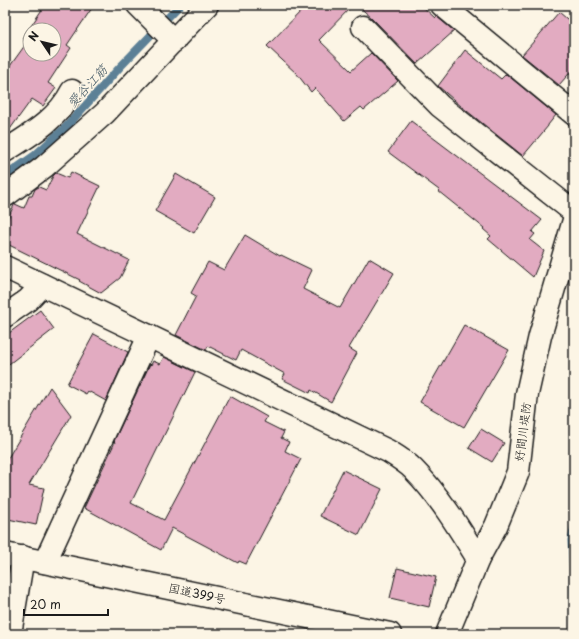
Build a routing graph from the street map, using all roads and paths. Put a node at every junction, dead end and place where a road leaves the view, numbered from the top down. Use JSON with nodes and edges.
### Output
{"nodes":[{"id":1,"x":207,"y":5,"type":"edge"},
{"id":2,"x":442,"y":5,"type":"edge"},
{"id":3,"x":145,"y":12,"type":"edge"},
{"id":4,"x":363,"y":26,"type":"dead end"},
{"id":5,"x":174,"y":40,"type":"junction"},
{"id":6,"x":72,"y":91,"type":"dead end"},
{"id":7,"x":574,"y":114,"type":"edge"},
{"id":8,"x":5,"y":151,"type":"edge"},
{"id":9,"x":5,"y":196,"type":"edge"},
{"id":10,"x":574,"y":212,"type":"edge"},
{"id":11,"x":574,"y":220,"type":"edge"},
{"id":12,"x":5,"y":267,"type":"edge"},
{"id":13,"x":42,"y":285,"type":"junction"},
{"id":14,"x":5,"y":316,"type":"edge"},
{"id":15,"x":149,"y":336,"type":"junction"},
{"id":16,"x":14,"y":555,"type":"edge"},
{"id":17,"x":478,"y":559,"type":"junction"},
{"id":18,"x":46,"y":562,"type":"junction"},
{"id":19,"x":10,"y":634,"type":"edge"},
{"id":20,"x":390,"y":634,"type":"edge"},
{"id":21,"x":447,"y":634,"type":"edge"}],
"edges":[{"from":1,"to":5,"type":"main road"},
{"from":2,"to":7,"type":"main road"},
{"from":3,"to":5,"type":"main road"},
{"from":4,"to":10,"type":"main road"},
{"from":5,"to":9,"type":"main road"},
{"from":6,"to":8,"type":"main road"},
{"from":11,"to":17,"type":"main road","name":"好間川堤防"},
{"from":12,"to":13,"type":"main road"},
{"from":13,"to":14,"type":"main road"},
{"from":13,"to":15,"type":"main road"},
{"from":15,"to":17,"type":"main road"},
{"from":15,"to":18,"type":"main road"},
{"from":16,"to":18,"type":"main road","name":"国道399号"},
{"from":16,"to":19,"type":"main road"},
{"from":17,"to":21,"type":"main road","name":"好間川堤防"},
{"from":18,"to":20,"type":"main road","name":"国道399号"}]}
